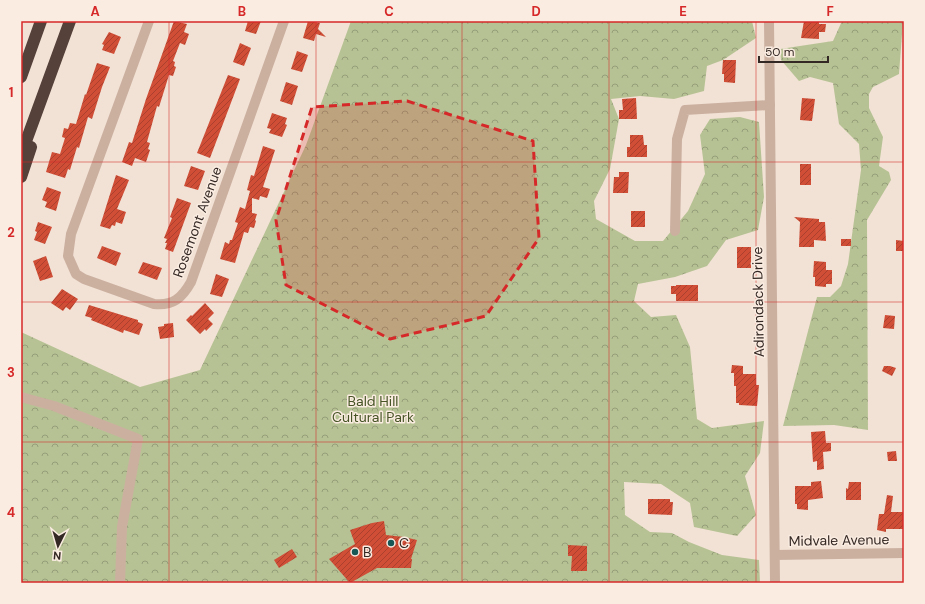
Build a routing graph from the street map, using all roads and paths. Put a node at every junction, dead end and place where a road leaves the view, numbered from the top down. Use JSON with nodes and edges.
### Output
{"nodes":[{"id":1,"x":41,"y":21,"type":"edge"},
{"id":2,"x":70,"y":21,"type":"edge"},
{"id":3,"x":149,"y":21,"type":"edge"},
{"id":4,"x":284,"y":21,"type":"edge"},
{"id":5,"x":769,"y":21,"type":"edge"},
{"id":6,"x":21,"y":77,"type":"edge"},
{"id":7,"x":45,"y":88,"type":"junction"},
{"id":8,"x":770,"y":105,"type":"junction"},
{"id":9,"x":21,"y":155,"type":"edge"},
{"id":10,"x":21,"y":177,"type":"edge"},
{"id":11,"x":675,"y":231,"type":"dead end"},
{"id":12,"x":21,"y":397,"type":"edge"},
{"id":13,"x":904,"y":553,"type":"edge"},
{"id":14,"x":775,"y":555,"type":"junction"},
{"id":15,"x":120,"y":583,"type":"edge"},
{"id":16,"x":775,"y":583,"type":"edge"}],
"edges":[{"from":1,"to":6,"type":"highway"},
{"from":2,"to":7,"type":"highway"},
{"from":3,"to":4,"type":"street","name":"Rosemont Avenue"},
{"from":5,"to":8,"type":"street","name":"Adirondack Drive"},
{"from":7,"to":9,"type":"highway"},
{"from":7,"to":10,"type":"highway"},
{"from":8,"to":11,"type":"street"},
{"from":8,"to":14,"type":"street","name":"Adirondack Drive"},
{"from":12,"to":15,"type":"street"},
{"from":13,"to":14,"type":"street","name":"Midvale Avenue"},
{"from":14,"to":16,"type":"street","name":"Adirondack Drive"}]}
